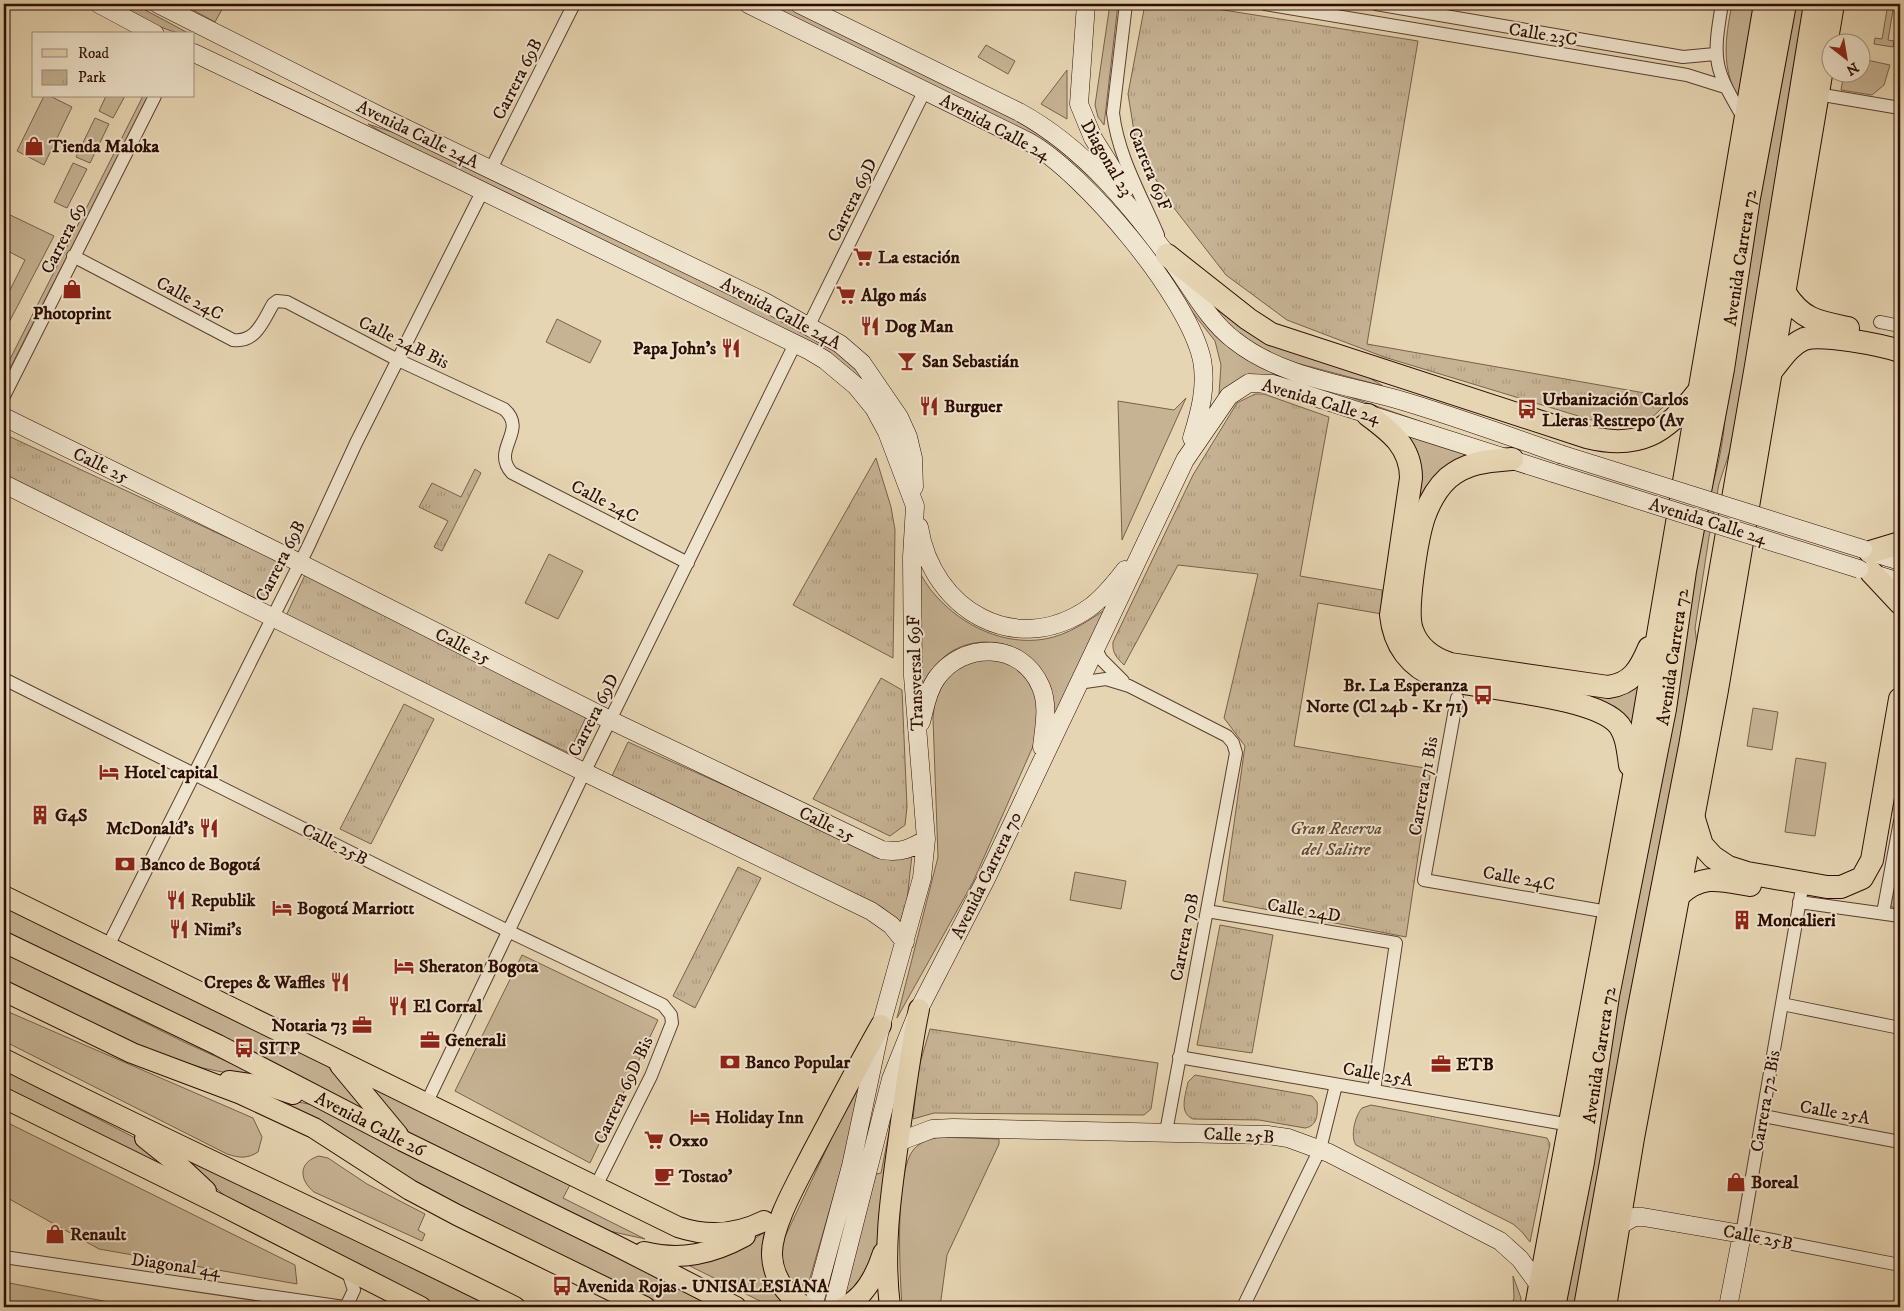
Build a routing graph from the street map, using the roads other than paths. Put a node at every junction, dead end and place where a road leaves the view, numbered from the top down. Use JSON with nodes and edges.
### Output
{"nodes":[{"id":1,"x":99,"y":4,"type":"edge"},
{"id":2,"x":158,"y":4,"type":"edge"},
{"id":3,"x":574,"y":4,"type":"edge"},
{"id":4,"x":748,"y":4,"type":"edge"},
{"id":5,"x":799,"y":4,"type":"edge"},
{"id":6,"x":1086,"y":4,"type":"edge"},
{"id":7,"x":1098,"y":4,"type":"edge"},
{"id":8,"x":1126,"y":4,"type":"edge"},
{"id":9,"x":1265,"y":4,"type":"edge"},
{"id":10,"x":1377,"y":4,"type":"edge"},
{"id":11,"x":1722,"y":4,"type":"edge"},
{"id":12,"x":1765,"y":4,"type":"edge"},
{"id":13,"x":1784,"y":4,"type":"edge"},
{"id":14,"x":1815,"y":4,"type":"edge"},
{"id":15,"x":1833,"y":4,"type":"edge"},
{"id":16,"x":197,"y":25,"type":"junction"},
{"id":17,"x":151,"y":32,"type":"edge"},
{"id":18,"x":1084,"y":52,"type":"junction"},
{"id":19,"x":195,"y":53,"type":"edge"},
{"id":20,"x":1715,"y":54,"type":"junction"},
{"id":21,"x":1725,"y":87,"type":"junction"},
{"id":22,"x":925,"y":90,"type":"junction"},
{"id":23,"x":1817,"y":94,"type":"junction"},
{"id":24,"x":287,"y":97,"type":"junction"},
{"id":25,"x":155,"y":98,"type":"edge"},
{"id":26,"x":1900,"y":108,"type":"edge"},
{"id":27,"x":322,"y":113,"type":"junction"},
{"id":28,"x":382,"y":117,"type":"junction"},
{"id":29,"x":1745,"y":120,"type":"junction"},
{"id":30,"x":492,"y":169,"type":"junction"},
{"id":31,"x":483,"y":190,"type":"junction"},
{"id":32,"x":1167,"y":255,"type":"junction"},
{"id":33,"x":73,"y":256,"type":"junction"},
{"id":34,"x":1785,"y":293,"type":"junction"},
{"id":35,"x":1734,"y":298,"type":"junction"},
{"id":36,"x":277,"y":301,"type":"joint"},
{"id":37,"x":1880,"y":322,"type":"dead end"},
{"id":38,"x":810,"y":325,"type":"junction"},
{"id":39,"x":1900,"y":326,"type":"edge"},
{"id":40,"x":1709,"y":332,"type":"junction"},
{"id":41,"x":1900,"y":338,"type":"edge"},
{"id":42,"x":796,"y":344,"type":"junction"},
{"id":43,"x":1900,"y":351,"type":"edge"},
{"id":44,"x":398,"y":360,"type":"junction"},
{"id":45,"x":1359,"y":361,"type":"junction"},
{"id":46,"x":1772,"y":370,"type":"junction"},
{"id":47,"x":1698,"y":392,"type":"junction"},
{"id":48,"x":4,"y":396,"type":"edge"},
{"id":49,"x":1368,"y":415,"type":"junction"},
{"id":50,"x":4,"y":417,"type":"edge"},
{"id":51,"x":1461,"y":420,"type":"junction"},
{"id":52,"x":1512,"y":459,"type":"junction"},
{"id":53,"x":1185,"y":460,"type":"junction"},
{"id":54,"x":507,"y":467,"type":"joint"},
{"id":55,"x":4,"y":484,"type":"edge"},
{"id":56,"x":915,"y":506,"type":"junction"},
{"id":57,"x":1145,"y":543,"type":"junction"},
{"id":58,"x":1900,"y":543,"type":"edge"},
{"id":59,"x":1866,"y":561,"type":"junction"},
{"id":60,"x":1900,"y":561,"type":"edge"},
{"id":61,"x":300,"y":563,"type":"junction"},
{"id":62,"x":688,"y":563,"type":"junction"},
{"id":63,"x":1900,"y":582,"type":"edge"},
{"id":64,"x":1900,"y":603,"type":"edge"},
{"id":65,"x":272,"y":616,"type":"junction"},
{"id":66,"x":1659,"y":624,"type":"junction"},
{"id":67,"x":1095,"y":647,"type":"junction"},
{"id":68,"x":4,"y":679,"type":"edge"},
{"id":69,"x":1078,"y":683,"type":"junction"},
{"id":70,"x":1129,"y":686,"type":"junction"},
{"id":71,"x":1556,"y":690,"type":"junction"},
{"id":72,"x":1457,"y":698,"type":"dead end"},
{"id":73,"x":1900,"y":699,"type":"edge"},
{"id":74,"x":610,"y":720,"type":"junction"},
{"id":75,"x":917,"y":736,"type":"junction"},
{"id":76,"x":1900,"y":758,"type":"edge"},
{"id":77,"x":1040,"y":762,"type":"junction"},
{"id":78,"x":584,"y":772,"type":"junction"},
{"id":79,"x":193,"y":773,"type":"junction"},
{"id":80,"x":1633,"y":782,"type":"junction"},
{"id":81,"x":1694,"y":816,"type":"junction"},
{"id":82,"x":1900,"y":821,"type":"edge"},
{"id":83,"x":926,"y":839,"type":"junction"},
{"id":84,"x":1424,"y":880,"type":"joint"},
{"id":85,"x":1679,"y":895,"type":"junction"},
{"id":86,"x":4,"y":896,"type":"edge"},
{"id":87,"x":1800,"y":898,"type":"junction"},
{"id":88,"x":1207,"y":911,"type":"junction"},
{"id":89,"x":1608,"y":912,"type":"junction"},
{"id":90,"x":1883,"y":913,"type":"junction"},
{"id":91,"x":1900,"y":916,"type":"edge"},
{"id":92,"x":508,"y":931,"type":"junction"},
{"id":93,"x":4,"y":942,"type":"edge"},
{"id":94,"x":905,"y":942,"type":"junction"},
{"id":95,"x":107,"y":948,"type":"junction"},
{"id":96,"x":4,"y":991,"type":"edge"},
{"id":97,"x":1608,"y":996,"type":"junction"},
{"id":98,"x":1782,"y":1004,"type":"junction"},
{"id":99,"x":667,"y":1008,"type":"joint"},
{"id":100,"x":919,"y":1009,"type":"junction"},
{"id":101,"x":1587,"y":1020,"type":"junction"},
{"id":102,"x":881,"y":1025,"type":"junction"},
{"id":103,"x":1900,"y":1028,"type":"edge"},
{"id":104,"x":1179,"y":1058,"type":"junction"},
{"id":105,"x":4,"y":1059,"type":"edge"},
{"id":106,"x":335,"y":1059,"type":"junction"},
{"id":107,"x":180,"y":1071,"type":"junction"},
{"id":108,"x":1336,"y":1085,"type":"junction"},
{"id":109,"x":1374,"y":1091,"type":"junction"},
{"id":110,"x":4,"y":1098,"type":"edge"},
{"id":111,"x":89,"y":1101,"type":"junction"},
{"id":112,"x":426,"y":1104,"type":"junction"},
{"id":113,"x":338,"y":1108,"type":"junction"},
{"id":114,"x":1762,"y":1116,"type":"junction"},
{"id":115,"x":1571,"y":1125,"type":"junction"},
{"id":116,"x":1166,"y":1132,"type":"junction"},
{"id":117,"x":403,"y":1141,"type":"junction"},
{"id":118,"x":898,"y":1142,"type":"junction"},
{"id":119,"x":1900,"y":1142,"type":"edge"},
{"id":120,"x":1320,"y":1150,"type":"junction"},
{"id":121,"x":596,"y":1186,"type":"junction"},
{"id":122,"x":791,"y":1194,"type":"junction"},
{"id":123,"x":221,"y":1205,"type":"junction"},
{"id":124,"x":764,"y":1221,"type":"junction"},
{"id":125,"x":1617,"y":1227,"type":"junction"},
{"id":126,"x":1742,"y":1234,"type":"junction"},
{"id":127,"x":617,"y":1246,"type":"junction"},
{"id":128,"x":885,"y":1247,"type":"junction"},
{"id":129,"x":4,"y":1257,"type":"edge"},
{"id":130,"x":1900,"y":1265,"type":"edge"},
{"id":131,"x":347,"y":1269,"type":"junction"},
{"id":132,"x":1539,"y":1285,"type":"junction"},
{"id":133,"x":345,"y":1307,"type":"edge"},
{"id":134,"x":421,"y":1307,"type":"edge"},
{"id":135,"x":514,"y":1307,"type":"edge"},
{"id":136,"x":645,"y":1307,"type":"edge"},
{"id":137,"x":736,"y":1307,"type":"edge"},
{"id":138,"x":805,"y":1307,"type":"edge"},
{"id":139,"x":813,"y":1307,"type":"edge"},
{"id":140,"x":833,"y":1307,"type":"edge"},
{"id":141,"x":844,"y":1307,"type":"edge"},
{"id":142,"x":890,"y":1307,"type":"edge"},
{"id":143,"x":1243,"y":1307,"type":"edge"},
{"id":144,"x":1536,"y":1307,"type":"edge"},
{"id":145,"x":1554,"y":1307,"type":"edge"},
{"id":146,"x":1585,"y":1307,"type":"edge"},
{"id":147,"x":1605,"y":1307,"type":"edge"},
{"id":148,"x":1728,"y":1307,"type":"edge"}],
"edges":[{"from":1,"to":17,"type":"main road"},
{"from":2,"to":16,"type":"main road"},
{"from":3,"to":30,"type":"street","name":"Carrera 69B"},
{"from":4,"to":22,"type":"main road","name":"Avenida Calle 24"},
{"from":5,"to":32,"type":"main road","name":"Avenida Calle 24"},
{"from":6,"to":18,"type":"main road","name":"Diagonal 23"},
{"from":7,"to":18,"type":"main road","name":"Diagonal 23"},
{"from":8,"to":32,"type":"street","name":"Carrera 69F"},
{"from":9,"to":21,"type":"street","name":"Calle 23C"},
{"from":10,"to":20,"type":"street","name":"Calle 23C"},
{"from":11,"to":20,"type":"street"},
{"from":12,"to":29,"type":"highway","name":"Avenida Carrera 72"},
{"from":13,"to":35,"type":"highway","name":"Avenida Carrera 72"},
{"from":14,"to":146,"type":"highway","name":"Avenida Carrera 72"},
{"from":15,"to":23,"type":"highway"},
{"from":16,"to":24,"type":"main road"},
{"from":16,"to":28,"type":"main road","name":"Avenida Calle 24A"},
{"from":18,"to":32,"type":"main road","name":"Diagonal 23"},
{"from":19,"to":24,"type":"main road","name":"Avenida Calle 24A"},
{"from":20,"to":21,"type":"street"},
{"from":21,"to":29,"type":"street"},
{"from":22,"to":38,"type":"street","name":"Carrera 69D"},
{"from":22,"to":53,"type":"main road","name":"Avenida Calle 24"},
{"from":23,"to":26,"type":"street"},
{"from":23,"to":34,"type":"highway"},
{"from":24,"to":27,"type":"main road","name":"Avenida Calle 24A"},
{"from":25,"to":33,"type":"street","name":"Carrera 69"},
{"from":27,"to":28,"type":"main road"},
{"from":27,"to":31,"type":"main road","name":"Avenida Calle 24A"},
{"from":28,"to":30,"type":"main road","name":"Avenida Calle 24A"},
{"from":29,"to":40,"type":"highway","name":"Avenida Carrera 72"},
{"from":30,"to":38,"type":"main road","name":"Avenida Calle 24A"},
{"from":31,"to":42,"type":"main road","name":"Avenida Calle 24A"},
{"from":31,"to":44,"type":"street","name":"Carrera 69B"},
{"from":32,"to":45,"type":"highway"},
{"from":32,"to":51,"type":"main road","name":"Avenida Calle 24"},
{"from":33,"to":36,"type":"street","name":"Calle 24C"},
{"from":33,"to":48,"type":"street","name":"Carrera 69"},
{"from":34,"to":41,"type":"highway"},
{"from":34,"to":46,"type":"highway"},
{"from":35,"to":40,"type":"highway"},
{"from":35,"to":97,"type":"highway","name":"Avenida Carrera 72"},
{"from":36,"to":44,"type":"street","name":"Calle 24B Bis"},
{"from":37,"to":39,"type":"street"},
{"from":38,"to":56,"type":"main road","name":"Avenida Calle 24A"},
{"from":40,"to":47,"type":"highway","name":"Avenida Carrera 72"},
{"from":42,"to":56,"type":"main road","name":"Avenida Calle 24A"},
{"from":42,"to":62,"type":"street","name":"Carrera 69D"},
{"from":43,"to":46,"type":"highway"},
{"from":44,"to":54,"type":"street","name":"Calle 24B Bis"},
{"from":44,"to":61,"type":"street","name":"Carrera 69B"},
{"from":45,"to":47,"type":"highway"},
{"from":45,"to":51,"type":"main road"},
{"from":46,"to":81,"type":"highway"},
{"from":47,"to":66,"type":"highway","name":"Avenida Carrera 72"},
{"from":49,"to":52,"type":"main road","name":"Avenida Calle 24"},
{"from":49,"to":53,"type":"main road","name":"Avenida Calle 24"},
{"from":49,"to":71,"type":"highway"},
{"from":50,"to":61,"type":"main road","name":"Calle 25"},
{"from":51,"to":59,"type":"main road","name":"Avenida Calle 24","bridge":true},
{"from":52,"to":59,"type":"main road","name":"Avenida Calle 24","bridge":true},
{"from":52,"to":71,"type":"highway"},
{"from":53,"to":57,"type":"main road","name":"Avenida Carrera 70"},
{"from":54,"to":62,"type":"street","name":"Calle 24C"},
{"from":55,"to":65,"type":"main road"},
{"from":56,"to":57,"type":"main road"},
{"from":56,"to":75,"type":"main road","name":"Transversal 69F"},
{"from":57,"to":67,"type":"main road","name":"Avenida Carrera 70"},
{"from":58,"to":59,"type":"highway"},
{"from":59,"to":60,"type":"main road","name":"Avenida Calle 24"},
{"from":59,"to":63,"type":"main road","name":"Avenida Calle 24"},
{"from":59,"to":64,"type":"highway"},
{"from":61,"to":65,"type":"street","name":"Carrera 69B"},
{"from":61,"to":74,"type":"main road","name":"Calle 25"},
{"from":62,"to":74,"type":"street","name":"Carrera 69D"},
{"from":65,"to":78,"type":"main road"},
{"from":65,"to":79,"type":"street","name":"Carrera 69B"},
{"from":66,"to":71,"type":"highway"},
{"from":66,"to":80,"type":"highway","name":"Avenida Carrera 72"},
{"from":67,"to":69,"type":"main road","name":"Avenida Carrera 70"},
{"from":67,"to":70,"type":"street"},
{"from":68,"to":79,"type":"street","name":"Calle 25B"},
{"from":69,"to":70,"type":"street"},
{"from":69,"to":77,"type":"main road","name":"Avenida Carrera 70"},
{"from":70,"to":88,"type":"street","name":"Carrera 70B"},
{"from":71,"to":80,"type":"highway"},
{"from":72,"to":84,"type":"street","name":"Carrera 71 Bis"},
{"from":73,"to":81,"type":"highway"},
{"from":74,"to":78,"type":"street","name":"Carrera 69D"},
{"from":74,"to":83,"type":"main road","name":"Calle 25"},
{"from":75,"to":77,"type":"main road"},
{"from":75,"to":83,"type":"main road","name":"Transversal 69F"},
{"from":76,"to":87,"type":"highway"},
{"from":77,"to":100,"type":"main road","name":"Avenida Carrera 70"},
{"from":78,"to":92,"type":"street","name":"Carrera 69D"},
{"from":78,"to":94,"type":"main road"},
{"from":79,"to":92,"type":"street","name":"Calle 25B"},
{"from":79,"to":95,"type":"street","name":"Carrera 69B"},
{"from":80,"to":89,"type":"highway","name":"Avenida Carrera 72"},
{"from":81,"to":85,"type":"highway"},
{"from":82,"to":90,"type":"street"},
{"from":83,"to":94,"type":"main road"},
{"from":84,"to":89,"type":"street","name":"Calle 24C"},
{"from":85,"to":87,"type":"highway"},
{"from":85,"to":125,"type":"highway"},
{"from":86,"to":95,"type":"main road"},
{"from":87,"to":90,"type":"street"},
{"from":87,"to":98,"type":"street","name":"Carrera 72 Bis"},
{"from":88,"to":104,"type":"street","name":"Carrera 70B"},
{"from":88,"to":109,"type":"street","name":"Calle 24D"},
{"from":89,"to":101,"type":"highway","name":"Avenida Carrera 72"},
{"from":90,"to":91,"type":"street"},
{"from":92,"to":99,"type":"street","name":"Calle 25B"},
{"from":92,"to":112,"type":"street","name":"Carrera 69D"},
{"from":93,"to":113,"type":"main road","name":"Avenida Calle 26"},
{"from":94,"to":102,"type":"main road"},
{"from":95,"to":106,"type":"main road"},
{"from":96,"to":107,"type":"main road","name":"Avenida Calle 26"},
{"from":97,"to":101,"type":"highway"},
{"from":97,"to":145,"type":"highway","name":"Avenida Carrera 72"},
{"from":98,"to":103,"type":"street"},
{"from":98,"to":114,"type":"street","name":"Carrera 72 Bis"},
{"from":99,"to":121,"type":"street","name":"Carrera 69D Bis"},
{"from":100,"to":118,"type":"main road"},
{"from":100,"to":140,"type":"main road","name":"Avenida Carrera 70"},
{"from":101,"to":115,"type":"highway","name":"Avenida Carrera 72"},
{"from":102,"to":122,"type":"main road"},
{"from":102,"to":139,"type":"main road"},
{"from":104,"to":108,"type":"street","name":"Calle 25A"},
{"from":104,"to":116,"type":"street","name":"Carrera 70B"},
{"from":105,"to":111,"type":"main road"},
{"from":106,"to":112,"type":"main road"},
{"from":106,"to":117,"type":"main road"},
{"from":107,"to":113,"type":"main road"},
{"from":107,"to":136,"type":"main road","name":"Avenida Calle 26"},
{"from":108,"to":109,"type":"street","name":"Calle 25A"},
{"from":108,"to":120,"type":"street"},
{"from":109,"to":115,"type":"street","name":"Calle 25A"},
{"from":110,"to":123,"type":"main road"},
{"from":111,"to":123,"type":"main road"},
{"from":111,"to":135,"type":"main road"},
{"from":112,"to":121,"type":"main road"},
{"from":113,"to":117,"type":"main road","name":"Avenida Calle 26"},
{"from":114,"to":119,"type":"street","name":"Calle 25A"},
{"from":114,"to":126,"type":"street","name":"Carrera 72 Bis"},
{"from":115,"to":132,"type":"highway","name":"Avenida Carrera 72"},
{"from":116,"to":118,"type":"main road","name":"Calle 25B"},
{"from":116,"to":120,"type":"main road","name":"Calle 25B"},
{"from":117,"to":127,"type":"main road","name":"Avenida Calle 26"},
{"from":118,"to":128,"type":"main road"},
{"from":120,"to":132,"type":"main road","name":"Calle 25B"},
{"from":120,"to":143,"type":"street"},
{"from":121,"to":124,"type":"main road"},
{"from":122,"to":124,"type":"main road"},
{"from":122,"to":138,"type":"main road"},
{"from":123,"to":131,"type":"main road"},
{"from":124,"to":127,"type":"main road"},
{"from":125,"to":126,"type":"main road","name":"Calle 25B"},
{"from":125,"to":147,"type":"highway"},
{"from":126,"to":130,"type":"street","name":"Calle 25B"},
{"from":126,"to":148,"type":"main road","name":"Carrera 72 Bis"},
{"from":127,"to":137,"type":"main road","name":"Avenida Calle 26"},
{"from":128,"to":141,"type":"main road"},
{"from":128,"to":142,"type":"main road"},
{"from":129,"to":133,"type":"street","name":"Diagonal 44"},
{"from":131,"to":133,"type":"street","name":"Diagonal 44"},
{"from":131,"to":134,"type":"main road"},
{"from":132,"to":144,"type":"highway","name":"Avenida Carrera 72"}]}
